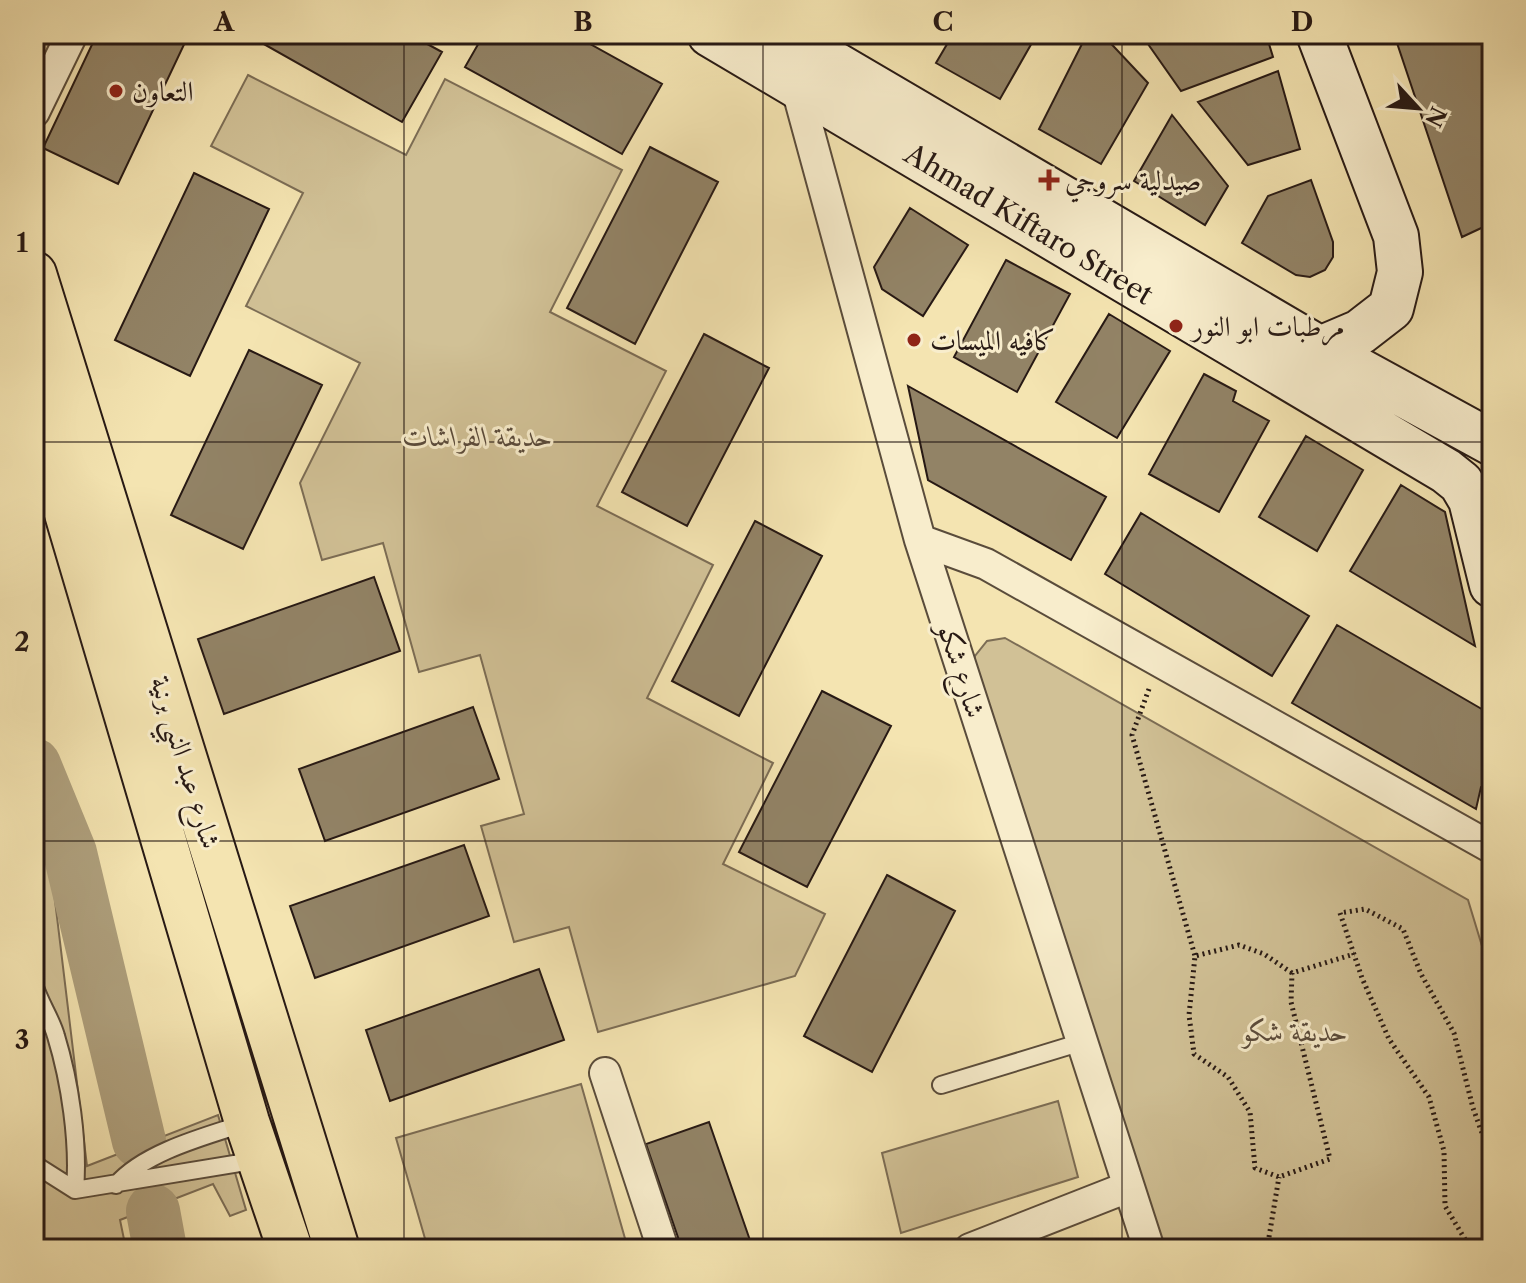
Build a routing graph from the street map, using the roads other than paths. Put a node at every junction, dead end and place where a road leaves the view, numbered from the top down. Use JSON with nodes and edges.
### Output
{"nodes":[{"id":1,"x":72,"y":34,"type":"edge"},
{"id":2,"x":710,"y":34,"type":"edge"},
{"id":3,"x":783,"y":34,"type":"edge"},
{"id":4,"x":1319,"y":34,"type":"edge"},
{"id":5,"x":796,"y":85,"type":"junction"},
{"id":6,"x":34,"y":112,"type":"edge"},
{"id":7,"x":34,"y":274,"type":"edge"},
{"id":8,"x":1320,"y":349,"type":"junction"},
{"id":9,"x":34,"y":402,"type":"edge"},
{"id":10,"x":1492,"y":443,"type":"edge"},
{"id":11,"x":920,"y":540,"type":"junction"},
{"id":12,"x":1490,"y":567,"type":"edge"},
{"id":13,"x":1492,"y":848,"type":"edge"},
{"id":14,"x":34,"y":984,"type":"edge"},
{"id":15,"x":1082,"y":1042,"type":"junction"},
{"id":16,"x":605,"y":1073,"type":"dead end"},
{"id":17,"x":941,"y":1085,"type":"dead end"},
{"id":18,"x":253,"y":1141,"type":"junction"},
{"id":19,"x":34,"y":1164,"type":"edge"},
{"id":20,"x":116,"y":1185,"type":"junction"},
{"id":21,"x":1128,"y":1187,"type":"junction"},
{"id":22,"x":75,"y":1190,"type":"junction"},
{"id":23,"x":290,"y":1249,"type":"edge"},
{"id":24,"x":337,"y":1249,"type":"edge"},
{"id":25,"x":663,"y":1249,"type":"edge"},
{"id":26,"x":970,"y":1249,"type":"edge"},
{"id":27,"x":1149,"y":1249,"type":"edge"}],
"edges":[{"from":1,"to":6,"type":"street"},
{"from":2,"to":5,"type":"main road","name":"Ahmad Kiftaro Street"},
{"from":3,"to":8,"type":"main road","name":"Ahmad Kiftaro Street"},
{"from":4,"to":8,"type":"main road"},
{"from":5,"to":11,"type":"street","name":"شارع شكو"},
{"from":5,"to":12,"type":"main road","name":"Ahmad Kiftaro Street"},
{"from":7,"to":24,"type":"main road","name":"شارع عبد النبي برنية"},
{"from":8,"to":10,"type":"main road","name":"Ahmad Kiftaro Street"},
{"from":9,"to":18,"type":"main road","name":"شارع عبد النبي برنية"},
{"from":11,"to":13,"type":"street"},
{"from":11,"to":15,"type":"street","name":"شارع شكو"},
{"from":14,"to":22,"type":"lane"},
{"from":15,"to":17,"type":"lane"},
{"from":15,"to":21,"type":"street","name":"شارع شكو"},
{"from":16,"to":25,"type":"street"},
{"from":18,"to":20,"type":"lane"},
{"from":18,"to":20,"type":"lane"},
{"from":18,"to":23,"type":"main road","name":"شارع عبد النبي برنية"},
{"from":19,"to":22,"type":"lane"},
{"from":20,"to":22,"type":"lane"},
{"from":21,"to":26,"type":"street"},
{"from":21,"to":27,"type":"street","name":"شارع شكو"}]}
